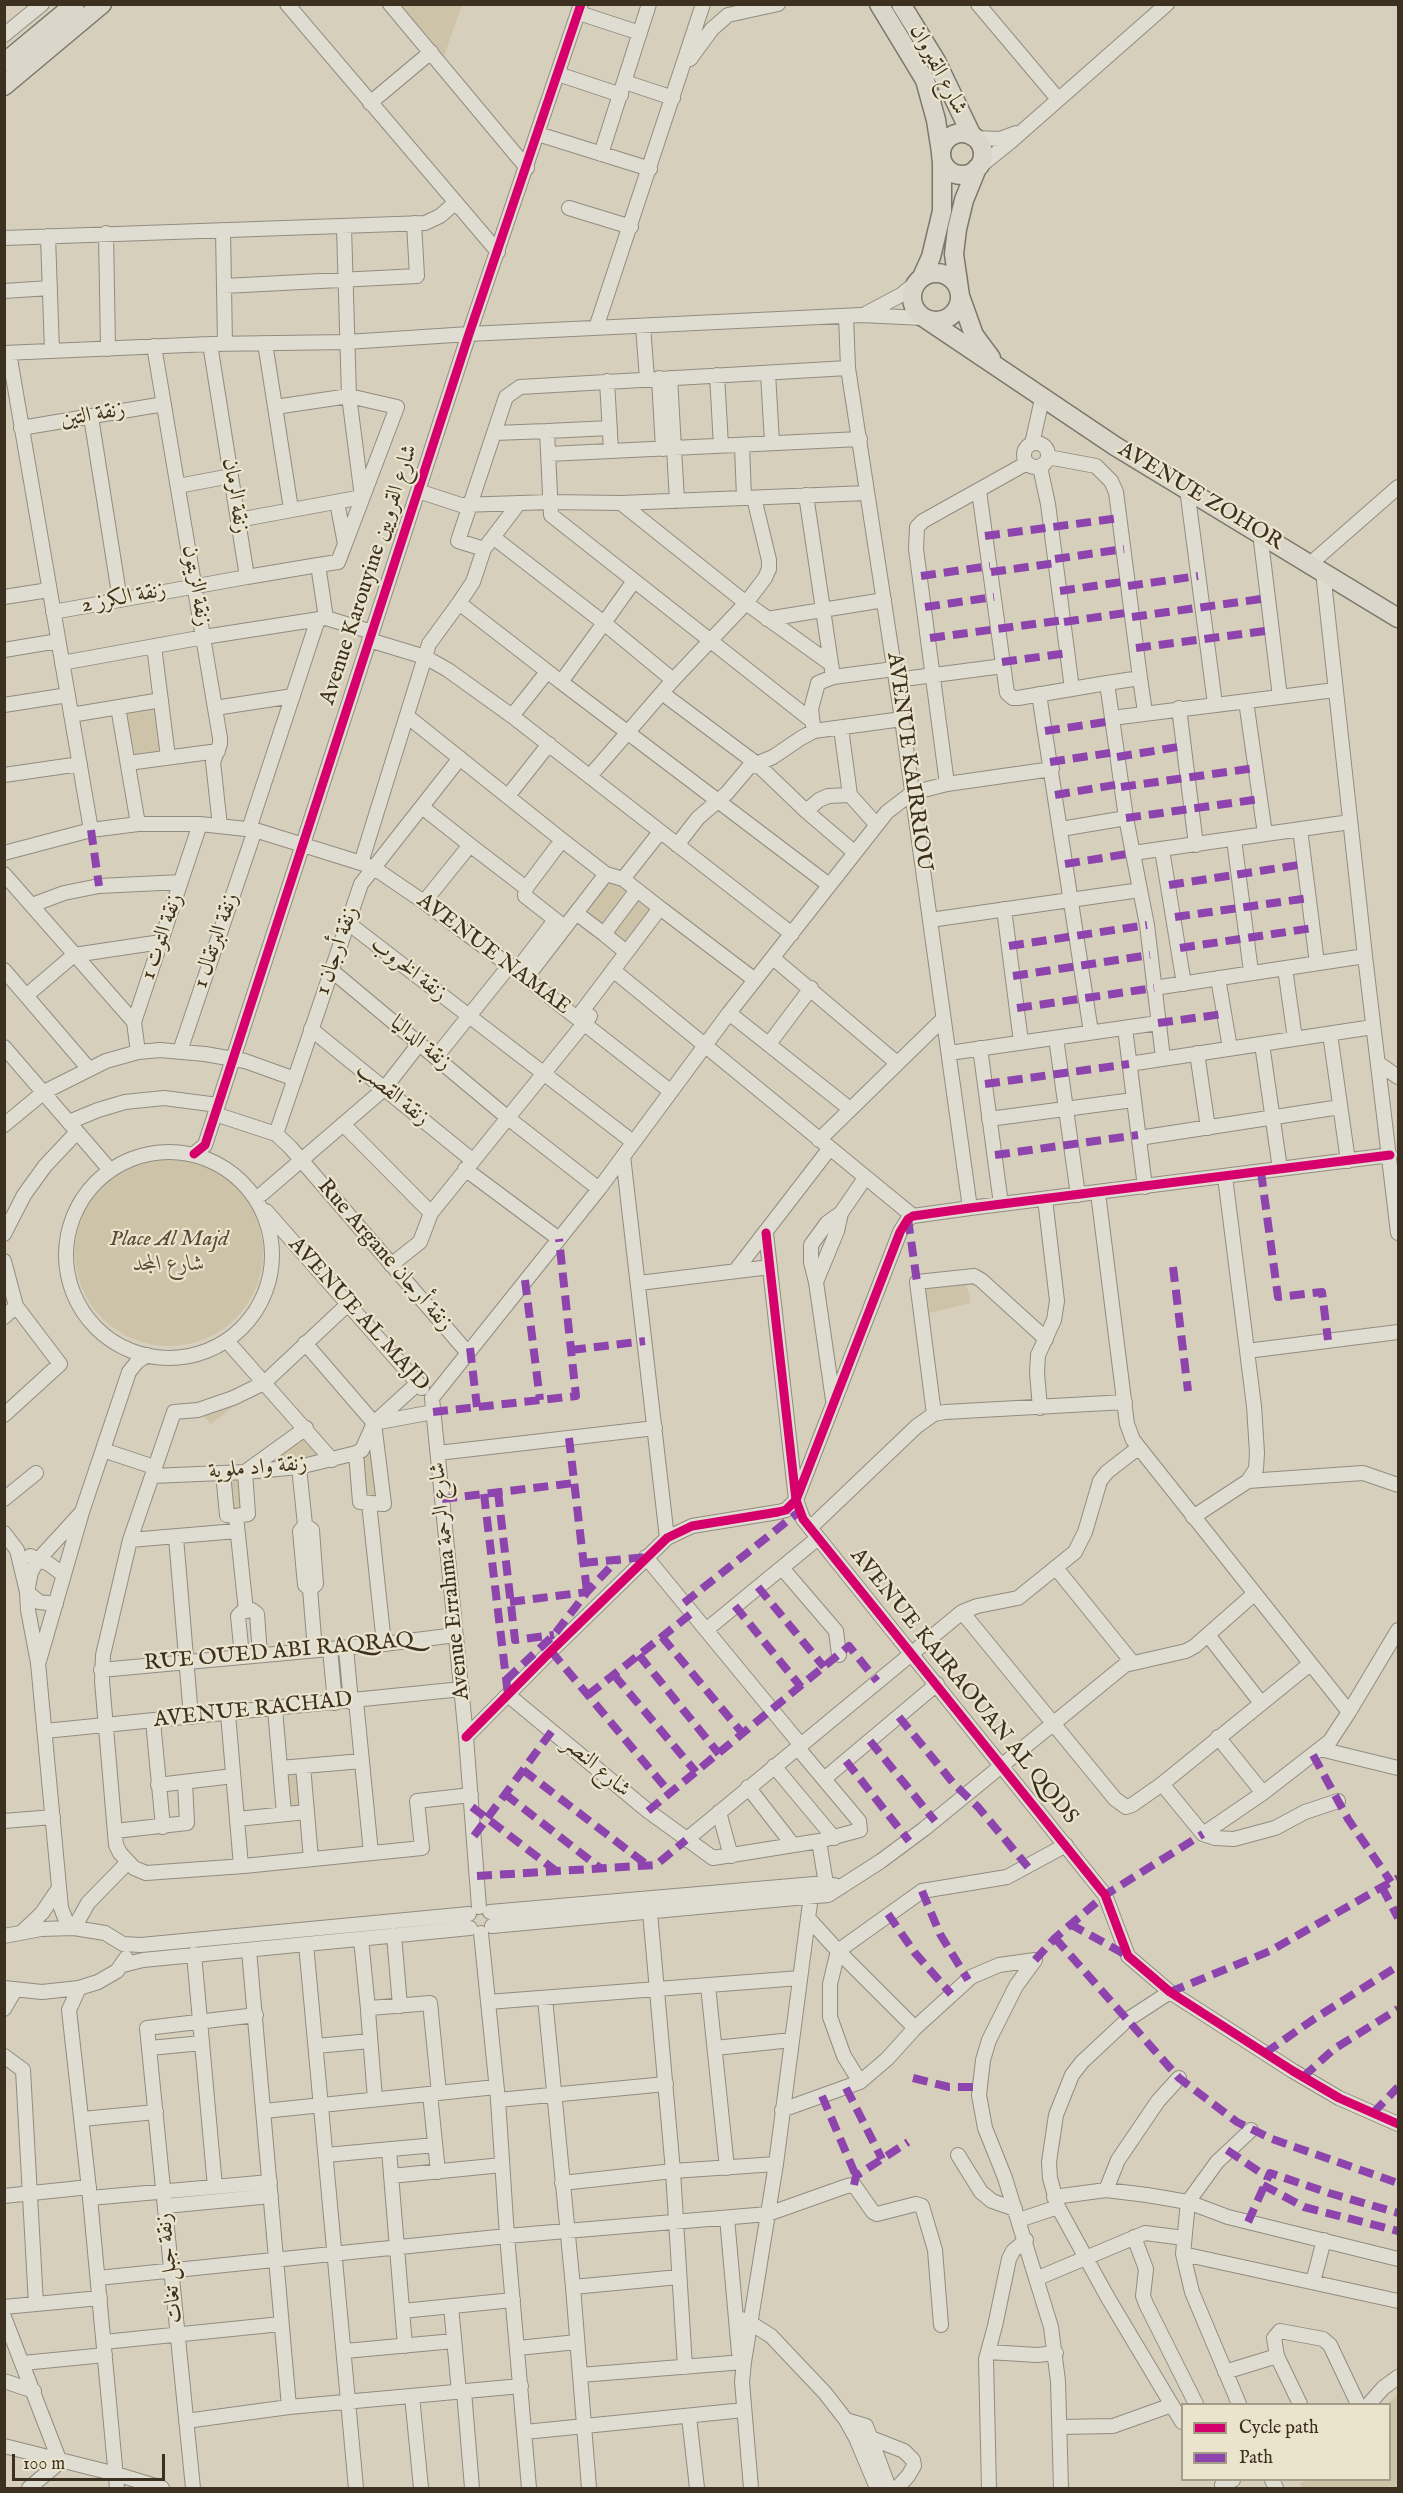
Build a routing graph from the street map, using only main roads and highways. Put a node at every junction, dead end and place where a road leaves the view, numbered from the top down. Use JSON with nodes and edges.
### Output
{"nodes":[{"id":1,"x":75,"y":4,"type":"edge"},
{"id":2,"x":102,"y":4,"type":"edge"},
{"id":3,"x":879,"y":4,"type":"edge"},
{"id":4,"x":900,"y":4,"type":"edge"},
{"id":5,"x":4,"y":63,"type":"edge"},
{"id":6,"x":4,"y":86,"type":"edge"},
{"id":7,"x":974,"y":137,"type":"junction"},
{"id":8,"x":942,"y":156,"type":"junction"},
{"id":9,"x":978,"y":167,"type":"junction"},
{"id":10,"x":919,"y":280,"type":"junction"},
{"id":11,"x":960,"y":293,"type":"junction"},
{"id":12,"x":924,"y":318,"type":"junction"},
{"id":13,"x":1004,"y":373,"type":"junction"},
{"id":14,"x":1398,"y":618,"type":"edge"}],
"edges":[{"from":1,"to":5,"type":"main road"},
{"from":2,"to":6,"type":"main road"},
{"from":3,"to":8,"type":"main road","name":"شارع القيروان"},
{"from":4,"to":7,"type":"main road","name":"شارع القيروان"},
{"from":7,"to":8,"type":"main road"},
{"from":7,"to":9,"type":"main road"},
{"from":8,"to":9,"type":"main road"},
{"from":8,"to":10,"type":"main road","name":"شارع القيروان"},
{"from":9,"to":11,"type":"main road","name":"AVENUE ZOHOR"},
{"from":10,"to":11,"type":"main road"},
{"from":10,"to":12,"type":"main road"},
{"from":11,"to":12,"type":"main road"},
{"from":11,"to":13,"type":"main road","name":"AVENUE ZOHOR"},
{"from":12,"to":13,"type":"main road","name":"AVENUE ZOHOR"},
{"from":13,"to":14,"type":"main road","name":"AVENUE ZOHOR"}]}
